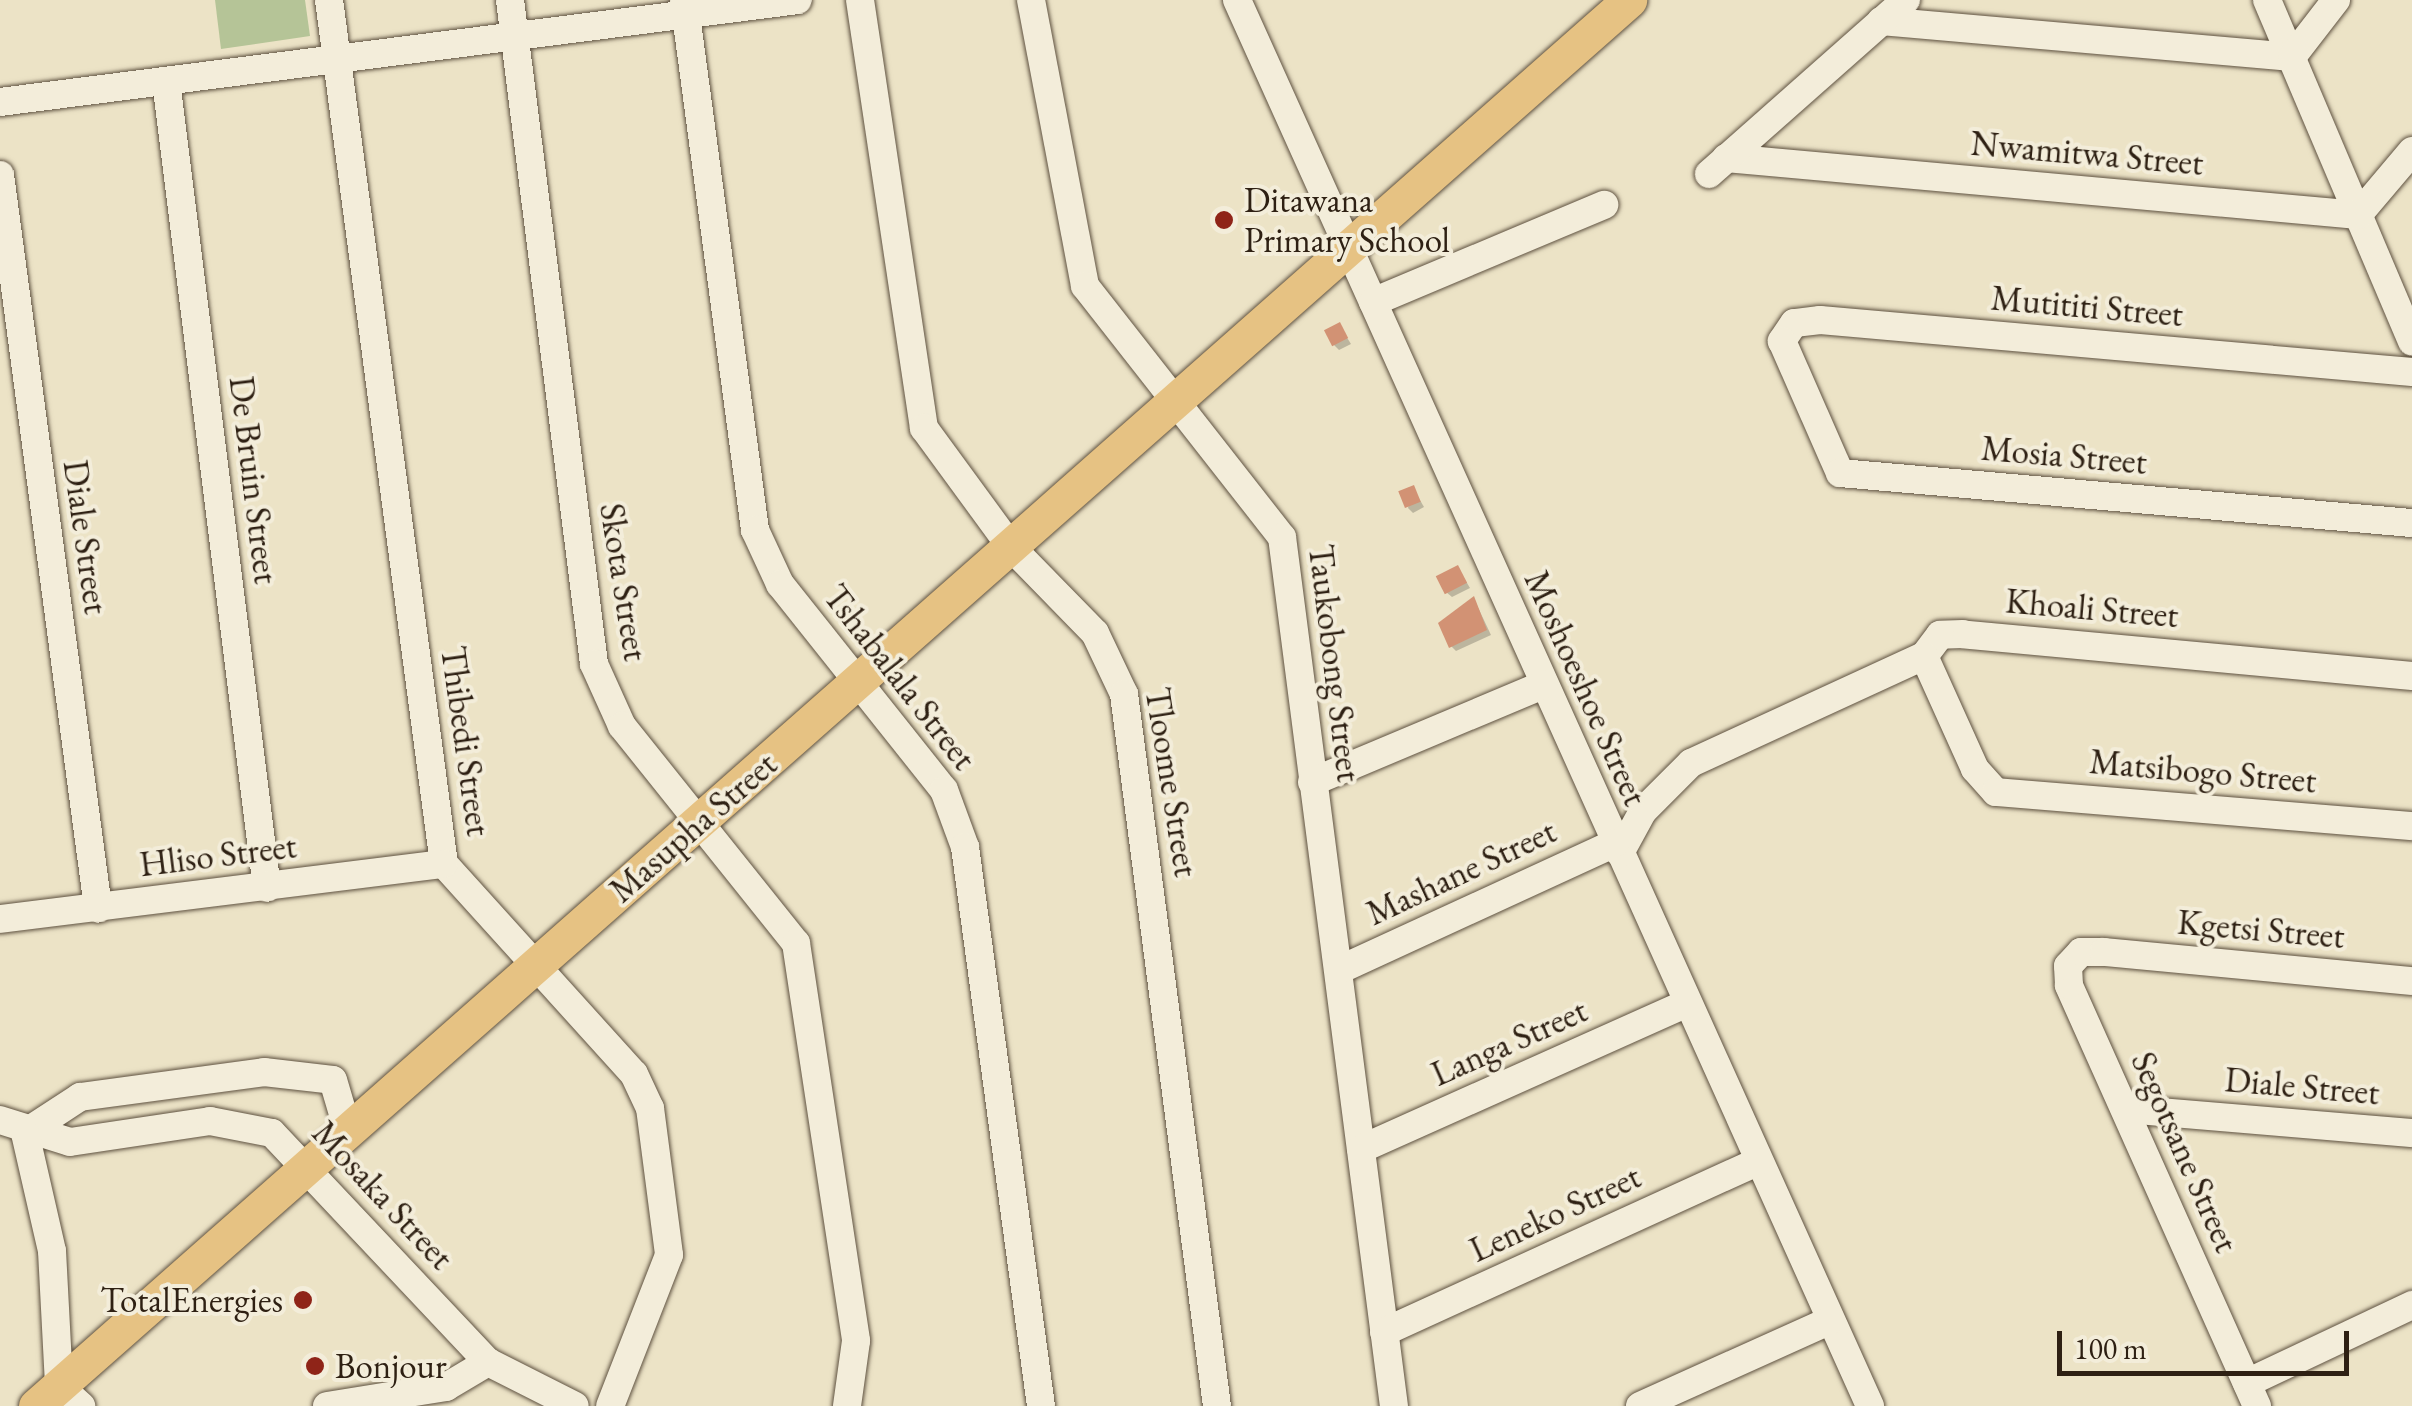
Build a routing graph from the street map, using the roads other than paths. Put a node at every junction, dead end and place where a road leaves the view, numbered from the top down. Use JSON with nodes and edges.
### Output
{"nodes":[{"id":1,"x":328,"y":0,"type":"edge"},
{"id":2,"x":510,"y":0,"type":"edge"},
{"id":3,"x":798,"y":0,"type":"edge"},
{"id":4,"x":860,"y":0,"type":"edge"},
{"id":5,"x":1031,"y":0,"type":"edge"},
{"id":6,"x":1237,"y":0,"type":"edge"},
{"id":7,"x":1629,"y":0,"type":"edge"},
{"id":8,"x":1906,"y":0,"type":"edge"},
{"id":9,"x":2267,"y":0,"type":"edge"},
{"id":10,"x":2336,"y":0,"type":"edge"},
{"id":11,"x":685,"y":7,"type":"edge"},
{"id":12,"x":1881,"y":22,"type":"junction"},
{"id":13,"x":514,"y":36,"type":"junction"},
{"id":14,"x":2292,"y":57,"type":"junction"},
{"id":15,"x":336,"y":59,"type":"junction"},
{"id":16,"x":166,"y":81,"type":"junction"},
{"id":17,"x":0,"y":102,"type":"edge"},
{"id":18,"x":2412,"y":151,"type":"edge"},
{"id":19,"x":0,"y":176,"type":"edge"},
{"id":20,"x":1604,"y":206,"type":"dead end"},
{"id":21,"x":2358,"y":215,"type":"junction"},
{"id":22,"x":1350,"y":249,"type":"junction"},
{"id":23,"x":1373,"y":302,"type":"junction"},
{"id":24,"x":2412,"y":342,"type":"edge"},
{"id":25,"x":1786,"y":356,"type":"joint"},
{"id":26,"x":2412,"y":372,"type":"edge"},
{"id":27,"x":1173,"y":405,"type":"junction"},
{"id":28,"x":2412,"y":523,"type":"edge"},
{"id":29,"x":1011,"y":547,"type":"junction"},
{"id":30,"x":1924,"y":656,"type":"junction"},
{"id":31,"x":2412,"y":676,"type":"edge"},
{"id":32,"x":858,"y":682,"type":"junction"},
{"id":33,"x":1542,"y":685,"type":"junction"},
{"id":34,"x":1312,"y":782,"type":"junction"},
{"id":35,"x":699,"y":822,"type":"junction"},
{"id":36,"x":2412,"y":826,"type":"edge"},
{"id":37,"x":1617,"y":848,"type":"junction"},
{"id":38,"x":444,"y":864,"type":"junction"},
{"id":39,"x":267,"y":888,"type":"junction"},
{"id":40,"x":98,"y":908,"type":"junction"},
{"id":41,"x":0,"y":919,"type":"edge"},
{"id":42,"x":2104,"y":952,"type":"joint"},
{"id":43,"x":538,"y":964,"type":"junction"},
{"id":44,"x":1339,"y":970,"type":"junction"},
{"id":45,"x":2412,"y":981,"type":"edge"},
{"id":46,"x":1687,"y":1003,"type":"junction"},
{"id":47,"x":2126,"y":1109,"type":"junction"},
{"id":48,"x":13,"y":1126,"type":"edge"},
{"id":49,"x":348,"y":1131,"type":"junction"},
{"id":50,"x":2412,"y":1133,"type":"edge"},
{"id":51,"x":1362,"y":1149,"type":"junction"},
{"id":52,"x":1757,"y":1162,"type":"junction"},
{"id":53,"x":308,"y":1166,"type":"junction"},
{"id":54,"x":2412,"y":1306,"type":"edge"},
{"id":55,"x":1831,"y":1320,"type":"junction"},
{"id":56,"x":1384,"y":1332,"type":"junction"},
{"id":57,"x":488,"y":1362,"type":"junction"},
{"id":58,"x":2252,"y":1395,"type":"edge"},
{"id":59,"x":58,"y":1399,"type":"edge"},
{"id":60,"x":326,"y":1406,"type":"edge"},
{"id":61,"x":575,"y":1406,"type":"edge"},
{"id":62,"x":610,"y":1406,"type":"edge"},
{"id":63,"x":847,"y":1406,"type":"edge"},
{"id":64,"x":1041,"y":1406,"type":"edge"},
{"id":65,"x":1217,"y":1406,"type":"edge"},
{"id":66,"x":1394,"y":1406,"type":"edge"},
{"id":67,"x":1640,"y":1406,"type":"edge"},
{"id":68,"x":1870,"y":1406,"type":"edge"}],
"edges":[{"from":1,"to":15,"type":"street","name":"Thibedi Street"},
{"from":2,"to":13,"type":"street","name":"Skota Street"},
{"from":3,"to":11,"type":"street"},
{"from":4,"to":29,"type":"street","name":"Tloome Street"},
{"from":5,"to":27,"type":"street","name":"Taukobong Street"},
{"from":6,"to":22,"type":"street","name":"Moshoeshoe Street"},
{"from":7,"to":22,"type":"main road","name":"Masupha Street"},
{"from":8,"to":12,"type":"street"},
{"from":9,"to":14,"type":"street"},
{"from":10,"to":14,"type":"street"},
{"from":11,"to":13,"type":"street"},
{"from":11,"to":32,"type":"street","name":"Tshabalala Street"},
{"from":12,"to":14,"type":"street"},
{"from":12,"to":21,"type":"street","name":"Nwamitwa Street"},
{"from":13,"to":15,"type":"street"},
{"from":13,"to":35,"type":"street","name":"Skota Street"},
{"from":14,"to":21,"type":"street"},
{"from":15,"to":16,"type":"street"},
{"from":15,"to":38,"type":"street","name":"Thibedi Street"},
{"from":16,"to":17,"type":"street"},
{"from":16,"to":39,"type":"street","name":"De Bruin Street"},
{"from":18,"to":21,"type":"street"},
{"from":19,"to":40,"type":"street","name":"Diale Street"},
{"from":20,"to":23,"type":"street"},
{"from":21,"to":24,"type":"street"},
{"from":22,"to":23,"type":"street","name":"Moshoeshoe Street"},
{"from":22,"to":27,"type":"main road","name":"Masupha Street"},
{"from":23,"to":33,"type":"street","name":"Moshoeshoe Street"},
{"from":25,"to":26,"type":"street","name":"Mutititi Street"},
{"from":25,"to":28,"type":"street","name":"Mosia Street"},
{"from":27,"to":29,"type":"main road","name":"Masupha Street"},
{"from":27,"to":34,"type":"street","name":"Taukobong Street"},
{"from":29,"to":32,"type":"main road","name":"Masupha Street"},
{"from":29,"to":65,"type":"street","name":"Tloome Street"},
{"from":30,"to":31,"type":"street","name":"Khoali Street"},
{"from":30,"to":36,"type":"street","name":"Matsibogo Street"},
{"from":30,"to":37,"type":"street"},
{"from":32,"to":35,"type":"main road","name":"Masupha Street"},
{"from":32,"to":64,"type":"street","name":"Tshabalala Street"},
{"from":33,"to":34,"type":"street"},
{"from":33,"to":37,"type":"street","name":"Moshoeshoe Street"},
{"from":34,"to":44,"type":"street","name":"Taukobong Street"},
{"from":35,"to":43,"type":"main road","name":"Masupha Street"},
{"from":35,"to":63,"type":"street","name":"Skota Street"},
{"from":37,"to":44,"type":"street","name":"Mashane Street"},
{"from":37,"to":46,"type":"street","name":"Moshoeshoe Street"},
{"from":38,"to":39,"type":"street","name":"Hliso Street"},
{"from":38,"to":43,"type":"street","name":"Thibedi Street"},
{"from":39,"to":40,"type":"street","name":"Hliso Street"},
{"from":40,"to":41,"type":"street","name":"Hliso Street"},
{"from":42,"to":45,"type":"street","name":"Kgetsi Street"},
{"from":42,"to":47,"type":"street","name":"Segotsane Street"},
{"from":43,"to":49,"type":"main road","name":"Masupha Street"},
{"from":43,"to":62,"type":"street","name":"Thibedi Street"},
{"from":44,"to":51,"type":"street","name":"Taukobong Street"},
{"from":46,"to":51,"type":"street","name":"Langa Street"},
{"from":46,"to":52,"type":"street","name":"Moshoeshoe Street"},
{"from":47,"to":50,"type":"street","name":"Diale Street"},
{"from":47,"to":58,"type":"street","name":"Segotsane Street"},
{"from":48,"to":49,"type":"street"},
{"from":48,"to":53,"type":"street","name":"Mosaka Street"},
{"from":48,"to":59,"type":"street"},
{"from":49,"to":53,"type":"main road","name":"Masupha Street"},
{"from":51,"to":56,"type":"street","name":"Taukobong Street"},
{"from":52,"to":55,"type":"street","name":"Moshoeshoe Street"},
{"from":52,"to":56,"type":"street","name":"Leneko Street"},
{"from":53,"to":57,"type":"street","name":"Mosaka Street"},
{"from":53,"to":59,"type":"main road","name":"Masupha Street"},
{"from":54,"to":58,"type":"street"},
{"from":55,"to":67,"type":"street"},
{"from":55,"to":68,"type":"street","name":"Moshoeshoe Street"},
{"from":56,"to":66,"type":"street","name":"Taukobong Street"},
{"from":57,"to":60,"type":"street"},
{"from":57,"to":61,"type":"street","name":"Mosaka Street"}]}
